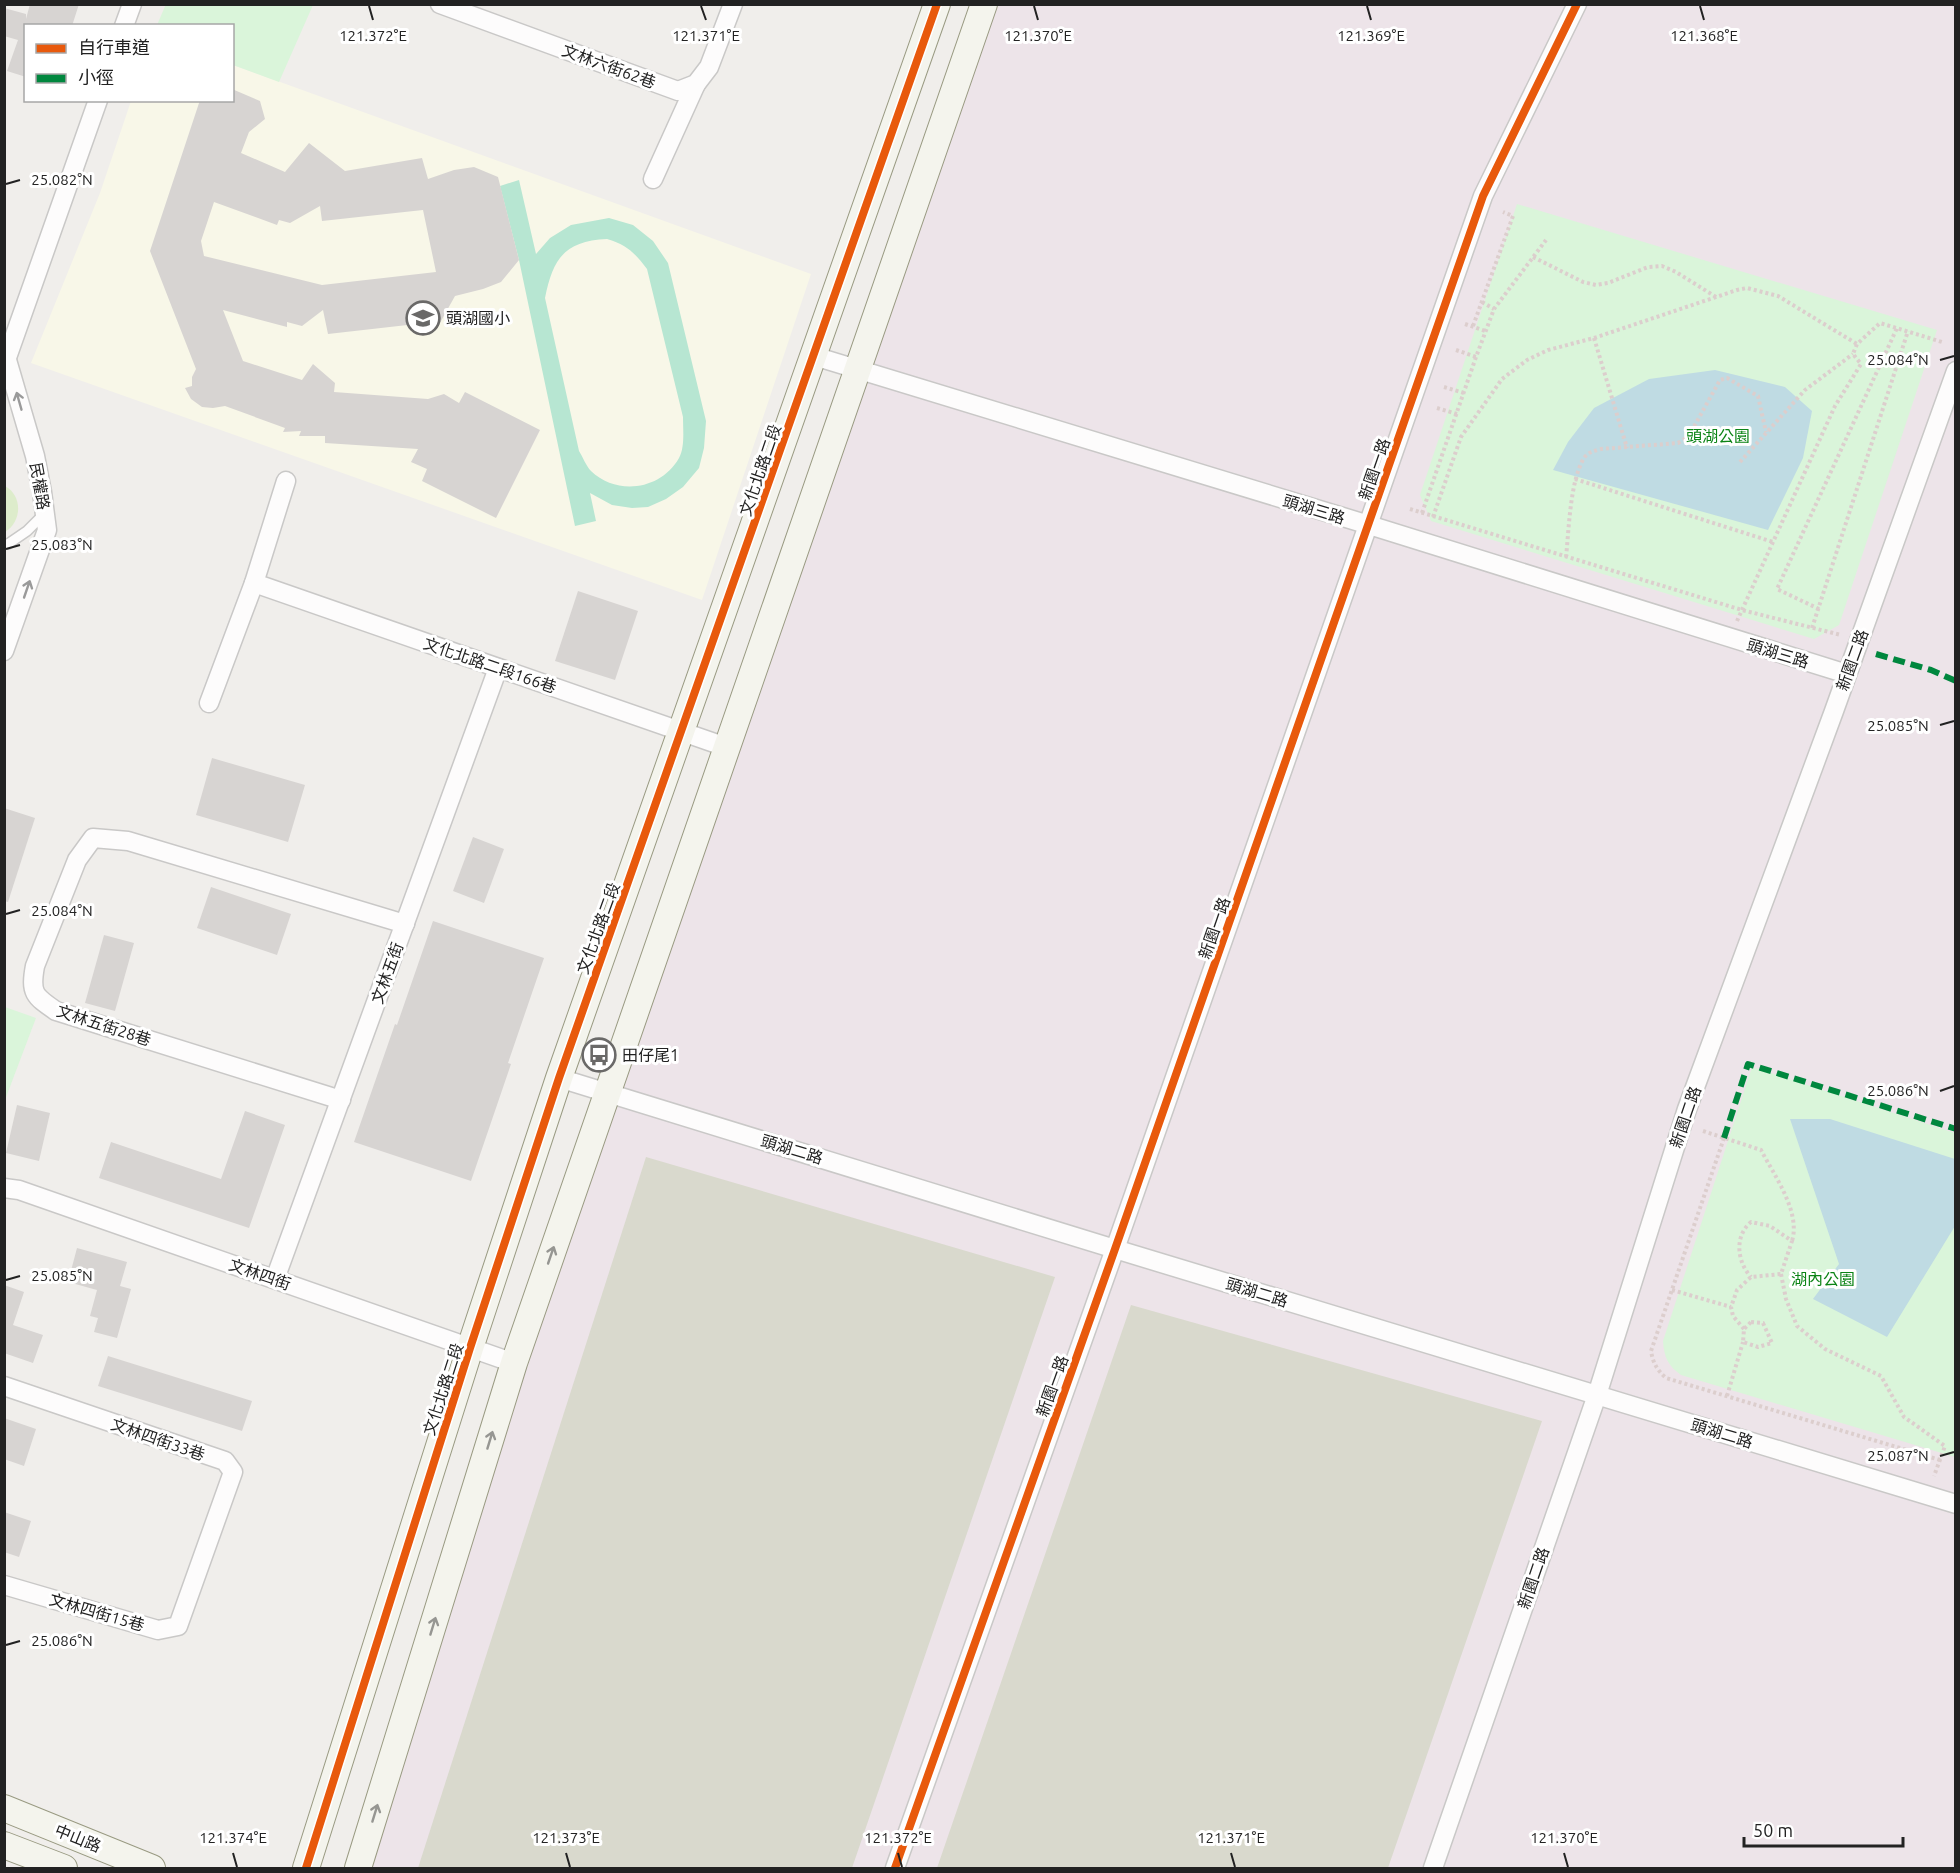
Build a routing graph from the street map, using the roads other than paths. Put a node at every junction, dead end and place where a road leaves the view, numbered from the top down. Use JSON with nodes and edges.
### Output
{"nodes":[{"id":1,"x":132,"y":4,"type":"edge"},
{"id":2,"x":440,"y":4,"type":"edge"},
{"id":3,"x":733,"y":4,"type":"edge"},
{"id":4,"x":937,"y":4,"type":"edge"},
{"id":5,"x":984,"y":4,"type":"edge"},
{"id":6,"x":1577,"y":4,"type":"edge"},
{"id":7,"x":125,"y":24,"type":"edge"},
{"id":8,"x":696,"y":84,"type":"junction"},
{"id":9,"x":97,"y":102,"type":"edge"},
{"id":10,"x":654,"y":179,"type":"dead end"},
{"id":11,"x":814,"y":356,"type":"junction"},
{"id":12,"x":5,"y":362,"type":"edge"},
{"id":13,"x":857,"y":369,"type":"junction"},
{"id":14,"x":1956,"y":371,"type":"edge"},
{"id":15,"x":285,"y":481,"type":"dead end"},
{"id":16,"x":44,"y":514,"type":"junction"},
{"id":17,"x":1369,"y":525,"type":"junction"},
{"id":18,"x":4,"y":544,"type":"edge"},
{"id":19,"x":254,"y":583,"type":"junction"},
{"id":20,"x":5,"y":643,"type":"edge"},
{"id":21,"x":498,"y":668,"type":"junction"},
{"id":22,"x":1848,"y":674,"type":"junction"},
{"id":23,"x":209,"y":703,"type":"dead end"},
{"id":24,"x":682,"y":732,"type":"junction"},
{"id":25,"x":726,"y":747,"type":"junction"},
{"id":26,"x":405,"y":924,"type":"junction"},
{"id":27,"x":559,"y":1078,"type":"junction"},
{"id":28,"x":607,"y":1092,"type":"junction"},
{"id":29,"x":341,"y":1100,"type":"junction"},
{"id":30,"x":4,"y":1188,"type":"edge"},
{"id":31,"x":1115,"y":1249,"type":"junction"},
{"id":32,"x":275,"y":1279,"type":"junction"},
{"id":33,"x":470,"y":1348,"type":"junction"},
{"id":34,"x":514,"y":1363,"type":"junction"},
{"id":35,"x":4,"y":1386,"type":"edge"},
{"id":36,"x":1597,"y":1395,"type":"junction"},
{"id":37,"x":1956,"y":1504,"type":"edge"},
{"id":38,"x":207,"y":1546,"type":"joint"},
{"id":39,"x":4,"y":1585,"type":"edge"},
{"id":40,"x":4,"y":1808,"type":"edge"},
{"id":41,"x":4,"y":1845,"type":"edge"},
{"id":42,"x":64,"y":1869,"type":"edge"},
{"id":43,"x":152,"y":1869,"type":"edge"},
{"id":44,"x":306,"y":1869,"type":"edge"},
{"id":45,"x":358,"y":1869,"type":"edge"},
{"id":46,"x":895,"y":1869,"type":"edge"},
{"id":47,"x":1433,"y":1869,"type":"edge"}],
"edges":[{"from":1,"to":7,"type":"street"},
{"from":2,"to":8,"type":"street","name":"文林六街62巷"},
{"from":3,"to":8,"type":"street"},
{"from":4,"to":11,"type":"street","name":"文化北路二段"},
{"from":5,"to":13,"type":"street"},
{"from":6,"to":17,"type":"street","name":"新園一路"},
{"from":8,"to":10,"type":"street"},
{"from":9,"to":12,"type":"street","name":"民權路"},
{"from":11,"to":13,"type":"street","name":"頭湖三路"},
{"from":11,"to":24,"type":"street","name":"文化北路二段"},
{"from":16,"to":12,"type":"street","name":"民權路","one_way":true},
{"from":13,"to":17,"type":"street","name":"頭湖三路"},
{"from":13,"to":25,"type":"street"},
{"from":14,"to":22,"type":"street","name":"新園二路"},
{"from":15,"to":19,"type":"street"},
{"from":16,"to":18,"type":"lane"},
{"from":20,"to":16,"type":"street","name":"民權路","one_way":true},
{"from":17,"to":22,"type":"street","name":"頭湖三路"},
{"from":17,"to":31,"type":"street","name":"新園一路"},
{"from":19,"to":21,"type":"street","name":"文化北路二段166巷"},
{"from":19,"to":23,"type":"street"},
{"from":21,"to":24,"type":"street","name":"文化北路二段166巷"},
{"from":21,"to":26,"type":"street","name":"文林五街"},
{"from":22,"to":36,"type":"street","name":"新園二路"},
{"from":24,"to":25,"type":"street","name":"文化北路二段166巷"},
{"from":24,"to":27,"type":"street","name":"文化北路二段"},
{"from":25,"to":28,"type":"street"},
{"from":26,"to":29,"type":"street","name":"文林五街"},
{"from":26,"to":29,"type":"street","name":"文林五街28巷"},
{"from":27,"to":28,"type":"street","name":"頭湖二路"},
{"from":27,"to":33,"type":"street","name":"文化北路二段"},
{"from":28,"to":31,"type":"street","name":"頭湖二路"},
{"from":34,"to":28,"type":"street","one_way":true},
{"from":29,"to":32,"type":"street","name":"文林五街"},
{"from":30,"to":32,"type":"street","name":"文林四街"},
{"from":31,"to":36,"type":"street","name":"頭湖二路"},
{"from":31,"to":46,"type":"street","name":"新園一路"},
{"from":32,"to":33,"type":"street","name":"文林四街"},
{"from":33,"to":34,"type":"street","name":"文林四街"},
{"from":33,"to":44,"type":"street","name":"文化北路二段"},
{"from":45,"to":34,"type":"street","one_way":true},
{"from":35,"to":38,"type":"street","name":"文林四街33巷"},
{"from":36,"to":37,"type":"street","name":"頭湖二路"},
{"from":36,"to":47,"type":"street","name":"新園二路"},
{"from":38,"to":39,"type":"street","name":"文林四街15巷"},
{"from":40,"to":43,"type":"street","name":"中山路"},
{"from":41,"to":42,"type":"street","name":"中山路"}]}
